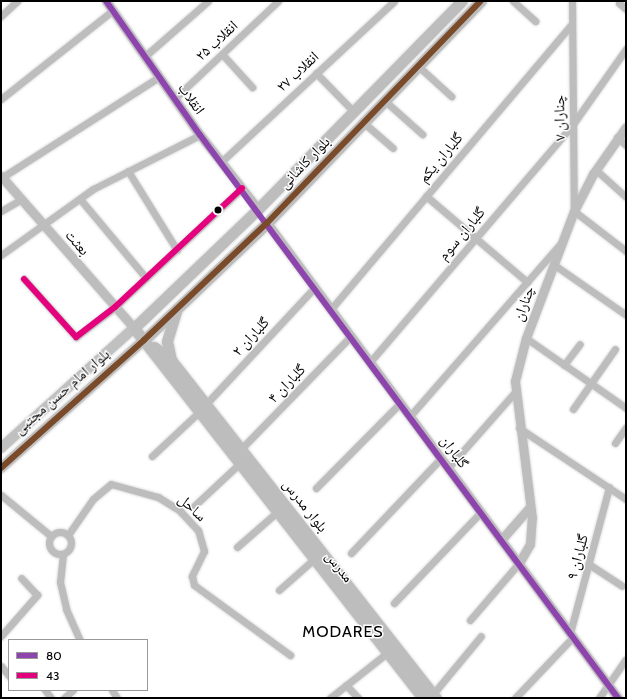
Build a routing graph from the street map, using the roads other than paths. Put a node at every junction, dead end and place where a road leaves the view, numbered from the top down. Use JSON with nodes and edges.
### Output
{"nodes":[{"id":1,"x":17,"y":1,"type":"edge"},
{"id":2,"x":208,"y":1,"type":"edge"},
{"id":3,"x":278,"y":1,"type":"edge"},
{"id":4,"x":394,"y":1,"type":"edge"},
{"id":5,"x":462,"y":1,"type":"edge"},
{"id":6,"x":482,"y":1,"type":"edge"},
{"id":7,"x":513,"y":1,"type":"edge"},
{"id":8,"x":572,"y":1,"type":"edge"},
{"id":9,"x":619,"y":3,"type":"dead end"},
{"id":10,"x":108,"y":4,"type":"edge"},
{"id":11,"x":626,"y":9,"type":"edge"},
{"id":12,"x":3,"y":13,"type":"edge"},
{"id":13,"x":535,"y":20,"type":"dead end"},
{"id":14,"x":572,"y":24,"type":"junction"},
{"id":15,"x":626,"y":49,"type":"edge"},
{"id":16,"x":222,"y":54,"type":"junction"},
{"id":17,"x":144,"y":57,"type":"junction"},
{"id":18,"x":418,"y":66,"type":"junction"},
{"id":19,"x":316,"y":73,"type":"junction"},
{"id":20,"x":159,"y":77,"type":"junction"},
{"id":21,"x":252,"y":87,"type":"dead end"},
{"id":22,"x":450,"y":96,"type":"dead end"},
{"id":23,"x":1,"y":99,"type":"edge"},
{"id":24,"x":174,"y":99,"type":"junction"},
{"id":25,"x":385,"y":101,"type":"junction"},
{"id":26,"x":354,"y":112,"type":"junction"},
{"id":27,"x":364,"y":123,"type":"junction"},
{"id":28,"x":573,"y":124,"type":"junction"},
{"id":29,"x":626,"y":127,"type":"edge"},
{"id":30,"x":422,"y":134,"type":"dead end"},
{"id":31,"x":200,"y":135,"type":"junction"},
{"id":32,"x":617,"y":137,"type":"junction"},
{"id":33,"x":626,"y":145,"type":"edge"},
{"id":34,"x":393,"y":148,"type":"dead end"},
{"id":35,"x":220,"y":162,"type":"junction"},
{"id":36,"x":596,"y":170,"type":"junction"},
{"id":37,"x":128,"y":171,"type":"junction"},
{"id":38,"x":1,"y":177,"type":"edge"},
{"id":39,"x":242,"y":188,"type":"junction"},
{"id":40,"x":426,"y":196,"type":"junction"},
{"id":41,"x":626,"y":197,"type":"edge"},
{"id":42,"x":80,"y":199,"type":"junction"},
{"id":43,"x":20,"y":200,"type":"junction"},
{"id":44,"x":258,"y":209,"type":"junction"},
{"id":45,"x":574,"y":211,"type":"junction"},
{"id":46,"x":1,"y":212,"type":"edge"},
{"id":47,"x":267,"y":223,"type":"junction"},
{"id":48,"x":43,"y":226,"type":"junction"},
{"id":49,"x":475,"y":238,"type":"junction"},
{"id":50,"x":563,"y":240,"type":"junction"},
{"id":51,"x":177,"y":250,"type":"junction"},
{"id":52,"x":626,"y":251,"type":"edge"},
{"id":53,"x":1,"y":255,"type":"edge"},
{"id":54,"x":553,"y":264,"type":"junction"},
{"id":55,"x":146,"y":278,"type":"junction"},
{"id":56,"x":24,"y":280,"type":"dead end"},
{"id":57,"x":527,"y":282,"type":"junction"},
{"id":58,"x":315,"y":287,"type":"junction"},
{"id":59,"x":115,"y":307,"type":"junction"},
{"id":60,"x":177,"y":308,"type":"junction"},
{"id":61,"x":331,"y":309,"type":"junction"},
{"id":62,"x":626,"y":315,"type":"edge"},
{"id":63,"x":134,"y":328,"type":"junction"},
{"id":64,"x":351,"y":336,"type":"junction"},
{"id":65,"x":526,"y":338,"type":"junction"},
{"id":66,"x":144,"y":340,"type":"junction"},
{"id":67,"x":580,"y":344,"type":"dead end"},
{"id":68,"x":615,"y":349,"type":"dead end"},
{"id":69,"x":171,"y":360,"type":"junction"},
{"id":70,"x":370,"y":362,"type":"junction"},
{"id":71,"x":564,"y":365,"type":"junction"},
{"id":72,"x":591,"y":383,"type":"junction"},
{"id":73,"x":66,"y":389,"type":"junction"},
{"id":74,"x":516,"y":391,"type":"junction"},
{"id":75,"x":76,"y":399,"type":"junction"},
{"id":76,"x":400,"y":403,"type":"junction"},
{"id":77,"x":202,"y":408,"type":"junction"},
{"id":78,"x":626,"y":408,"type":"edge"},
{"id":79,"x":573,"y":409,"type":"dead end"},
{"id":80,"x":410,"y":416,"type":"junction"},
{"id":81,"x":626,"y":427,"type":"edge"},
{"id":82,"x":519,"y":428,"type":"junction"},
{"id":83,"x":616,"y":443,"type":"dead end"},
{"id":84,"x":1,"y":448,"type":"edge"},
{"id":85,"x":241,"y":449,"type":"junction"},
{"id":86,"x":152,"y":456,"type":"dead end"},
{"id":87,"x":441,"y":458,"type":"junction"},
{"id":88,"x":239,"y":464,"type":"junction"},
{"id":89,"x":1,"y":468,"type":"edge"},
{"id":90,"x":448,"y":468,"type":"junction"},
{"id":91,"x":609,"y":487,"type":"junction"},
{"id":92,"x":316,"y":488,"type":"dead end"},
{"id":93,"x":1,"y":495,"type":"edge"},
{"id":94,"x":626,"y":499,"type":"edge"},
{"id":95,"x":193,"y":507,"type":"dead end"},
{"id":96,"x":530,"y":508,"type":"junction"},
{"id":97,"x":277,"y":512,"type":"junction"},
{"id":98,"x":481,"y":512,"type":"junction"},
{"id":99,"x":68,"y":535,"type":"junction"},
{"id":100,"x":51,"y":536,"type":"junction"},
{"id":101,"x":501,"y":540,"type":"junction"},
{"id":102,"x":237,"y":547,"type":"dead end"},
{"id":103,"x":351,"y":553,"type":"dead end"},
{"id":104,"x":63,"y":554,"type":"junction"},
{"id":105,"x":314,"y":559,"type":"junction"},
{"id":106,"x":519,"y":563,"type":"junction"},
{"id":107,"x":590,"y":566,"type":"junction"},
{"id":108,"x":21,"y":578,"type":"dead end"},
{"id":109,"x":622,"y":586,"type":"dead end"},
{"id":110,"x":279,"y":590,"type":"dead end"},
{"id":111,"x":394,"y":603,"type":"dead end"},
{"id":112,"x":365,"y":615,"type":"junction"},
{"id":113,"x":470,"y":620,"type":"dead end"},
{"id":114,"x":572,"y":635,"type":"junction"},
{"id":115,"x":1,"y":636,"type":"edge"},
{"id":116,"x":481,"y":636,"type":"dead end"},
{"id":117,"x":80,"y":639,"type":"edge"},
{"id":118,"x":387,"y":653,"type":"junction"},
{"id":119,"x":290,"y":655,"type":"dead end"},
{"id":120,"x":626,"y":659,"type":"edge"},
{"id":121,"x":1,"y":666,"type":"edge"},
{"id":122,"x":8,"y":676,"type":"edge"},
{"id":123,"x":346,"y":685,"type":"junction"},
{"id":124,"x":609,"y":686,"type":"junction"},
{"id":125,"x":72,"y":691,"type":"edge"},
{"id":126,"x":435,"y":696,"type":"edge"},
{"id":127,"x":64,"y":698,"type":"edge"},
{"id":128,"x":330,"y":698,"type":"edge"},
{"id":129,"x":358,"y":698,"type":"edge"},
{"id":130,"x":422,"y":698,"type":"edge"},
{"id":131,"x":515,"y":698,"type":"edge"},
{"id":132,"x":599,"y":698,"type":"edge"},
{"id":133,"x":618,"y":698,"type":"edge"}],
"edges":[{"from":1,"to":12,"type":"street"},
{"from":2,"to":17,"type":"street"},
{"from":3,"to":16,"type":"street","name":"انقلاب ۲۵"},
{"from":4,"to":19,"type":"street","name":"انقلاب ۲۷"},
{"from":5,"to":26,"type":"main road","name":"بلوار کاشانی"},
{"from":6,"to":18,"type":"main road","name":"بلوار کاشانی"},
{"from":7,"to":13,"type":"street"},
{"from":8,"to":14,"type":"street","name":"چناران ۷"},
{"from":9,"to":11,"type":"street"},
{"from":10,"to":17,"type":"street","name":"انقلاب"},
{"from":10,"to":23,"type":"street"},
{"from":14,"to":28,"type":"street","name":"چناران ۷"},
{"from":14,"to":40,"type":"street","name":"گلباران یکم"},
{"from":15,"to":28,"type":"street","name":"گلباران سوم"},
{"from":16,"to":21,"type":"street"},
{"from":16,"to":24,"type":"street","name":"انقلاب ۲۵"},
{"from":17,"to":20,"type":"street","name":"انقلاب"},
{"from":18,"to":22,"type":"street"},
{"from":18,"to":25,"type":"main road","name":"بلوار کاشانی"},
{"from":19,"to":26,"type":"street"},
{"from":19,"to":35,"type":"street","name":"انقلاب ۲۷"},
{"from":20,"to":24,"type":"street","name":"انقلاب"},
{"from":20,"to":38,"type":"street"},
{"from":24,"to":31,"type":"street","name":"انقلاب"},
{"from":25,"to":27,"type":"main road","name":"بلوار کاشانی"},
{"from":25,"to":30,"type":"street"},
{"from":26,"to":44,"type":"main road","name":"بلوار کاشانی"},
{"from":27,"to":34,"type":"street"},
{"from":27,"to":47,"type":"main road","name":"بلوار کاشانی"},
{"from":28,"to":45,"type":"street","name":"چناران ۷"},
{"from":28,"to":49,"type":"street","name":"گلباران سوم"},
{"from":29,"to":32,"type":"street","name":"چناران"},
{"from":31,"to":35,"type":"street","name":"انقلاب"},
{"from":31,"to":37,"type":"street"},
{"from":32,"to":33,"type":"street"},
{"from":32,"to":36,"type":"street","name":"چناران"},
{"from":35,"to":39,"type":"street","name":"انقلاب"},
{"from":36,"to":41,"type":"street"},
{"from":36,"to":45,"type":"street","name":"چناران"},
{"from":37,"to":42,"type":"street"},
{"from":37,"to":51,"type":"street"},
{"from":38,"to":43,"type":"street","name":"بعثت"},
{"from":39,"to":44,"type":"street","name":"انقلاب"},
{"from":39,"to":51,"type":"street"},
{"from":40,"to":49,"type":"street"},
{"from":40,"to":61,"type":"street","name":"گلباران یکم"},
{"from":42,"to":48,"type":"street"},
{"from":42,"to":55,"type":"street"},
{"from":43,"to":46,"type":"street"},
{"from":43,"to":48,"type":"street","name":"بعثت"},
{"from":44,"to":47,"type":"main road"},
{"from":44,"to":63,"type":"main road","name":"بلوار کاشانی"},
{"from":45,"to":50,"type":"street","name":"چناران"},
{"from":45,"to":52,"type":"street"},
{"from":47,"to":58,"type":"street","name":"گلباران"},
{"from":47,"to":60,"type":"main road","name":"بلوار کاشانی"},
{"from":48,"to":53,"type":"street"},
{"from":48,"to":59,"type":"street","name":"بعثت"},
{"from":49,"to":57,"type":"street"},
{"from":49,"to":70,"type":"street","name":"گلباران سوم"},
{"from":50,"to":54,"type":"street","name":"چناران"},
{"from":50,"to":57,"type":"street"},
{"from":51,"to":55,"type":"street"},
{"from":54,"to":62,"type":"street"},
{"from":54,"to":65,"type":"street","name":"چناران"},
{"from":55,"to":59,"type":"street"},
{"from":56,"to":59,"type":"street"},
{"from":57,"to":80,"type":"street"},
{"from":58,"to":61,"type":"street","name":"گلباران"},
{"from":58,"to":77,"type":"street","name":"گلباران ۲"},
{"from":59,"to":63,"type":"street","name":"بعثت"},
{"from":60,"to":66,"type":"main road","name":"بلوار کاشانی"},
{"from":60,"to":69,"type":"main road"},
{"from":61,"to":64,"type":"street","name":"گلباران"},
{"from":63,"to":66,"type":"main road"},
{"from":63,"to":73,"type":"main road","name":"بلوار امام حسن مجتبی"},
{"from":64,"to":70,"type":"street","name":"گلباران"},
{"from":64,"to":85,"type":"street","name":"گلباران ۴"},
{"from":65,"to":71,"type":"street"},
{"from":65,"to":74,"type":"street","name":"چناران"},
{"from":66,"to":69,"type":"main road","name":"بلوار مدرس"},
{"from":66,"to":75,"type":"main road","name":"بلوار امام حسن مجتبی"},
{"from":66,"to":77,"type":"main road","name":"مدرس"},
{"from":67,"to":71,"type":"street"},
{"from":68,"to":72,"type":"street"},
{"from":69,"to":77,"type":"main road","name":"بلوار مدرس"},
{"from":70,"to":76,"type":"street","name":"گلباران"},
{"from":71,"to":72,"type":"street"},
{"from":72,"to":78,"type":"street"},
{"from":72,"to":79,"type":"street"},
{"from":73,"to":75,"type":"main road"},
{"from":73,"to":84,"type":"main road","name":"بلوار امام حسن مجتبی"},
{"from":74,"to":82,"type":"street","name":"چناران"},
{"from":74,"to":90,"type":"street"},
{"from":75,"to":89,"type":"main road","name":"بلوار امام حسن مجتبی"},
{"from":76,"to":80,"type":"street","name":"گلباران"},
{"from":76,"to":92,"type":"street"},
{"from":77,"to":85,"type":"main road","name":"بلوار مدرس"},
{"from":77,"to":86,"type":"street","name":"گلباران ۲"},
{"from":77,"to":88,"type":"main road","name":"مدرس"},
{"from":80,"to":87,"type":"street","name":"گلباران"},
{"from":81,"to":83,"type":"street"},
{"from":82,"to":91,"type":"street"},
{"from":82,"to":96,"type":"street","name":"چناران"},
{"from":85,"to":112,"type":"main road","name":"بلوار مدرس"},
{"from":87,"to":90,"type":"street","name":"گلباران"},
{"from":87,"to":103,"type":"street"},
{"from":88,"to":95,"type":"street"},
{"from":88,"to":97,"type":"main road","name":"مدرس"},
{"from":90,"to":98,"type":"street","name":"گلباران"},
{"from":91,"to":94,"type":"street"},
{"from":91,"to":107,"type":"street","name":"۹ گلباران"},
{"from":93,"to":100,"type":"street"},
{"from":96,"to":101,"type":"street"},
{"from":96,"to":106,"type":"street","name":"چناران"},
{"from":97,"to":102,"type":"street"},
{"from":97,"to":105,"type":"main road","name":"مدرس"},
{"from":98,"to":101,"type":"street","name":"گلباران"},
{"from":98,"to":111,"type":"street"},
{"from":99,"to":100,"type":"street"},
{"from":99,"to":104,"type":"street"},
{"from":99,"to":119,"type":"street","name":"ساحل"},
{"from":100,"to":104,"type":"street"},
{"from":101,"to":106,"type":"street","name":"گلباران"},
{"from":104,"to":117,"type":"street"},
{"from":105,"to":110,"type":"street"},
{"from":105,"to":112,"type":"main road","name":"مدرس"},
{"from":106,"to":113,"type":"street"},
{"from":106,"to":114,"type":"street","name":"گلباران"},
{"from":107,"to":109,"type":"street"},
{"from":107,"to":114,"type":"street","name":"۹ گلباران"},
{"from":108,"to":115,"type":"street"},
{"from":112,"to":118,"type":"main road","name":"مدرس"},
{"from":112,"to":126,"type":"main road","name":"بلوار مدرس"},
{"from":114,"to":124,"type":"street","name":"گلباران"},
{"from":114,"to":131,"type":"street"},
{"from":116,"to":126,"type":"street"},
{"from":118,"to":123,"type":"street"},
{"from":118,"to":130,"type":"main road","name":"مدرس"},
{"from":120,"to":124,"type":"street"},
{"from":121,"to":122,"type":"street"},
{"from":123,"to":128,"type":"street"},
{"from":123,"to":129,"type":"street"},
{"from":124,"to":132,"type":"street"},
{"from":124,"to":133,"type":"street","name":"گلباران"},
{"from":125,"to":127,"type":"street"}]}
